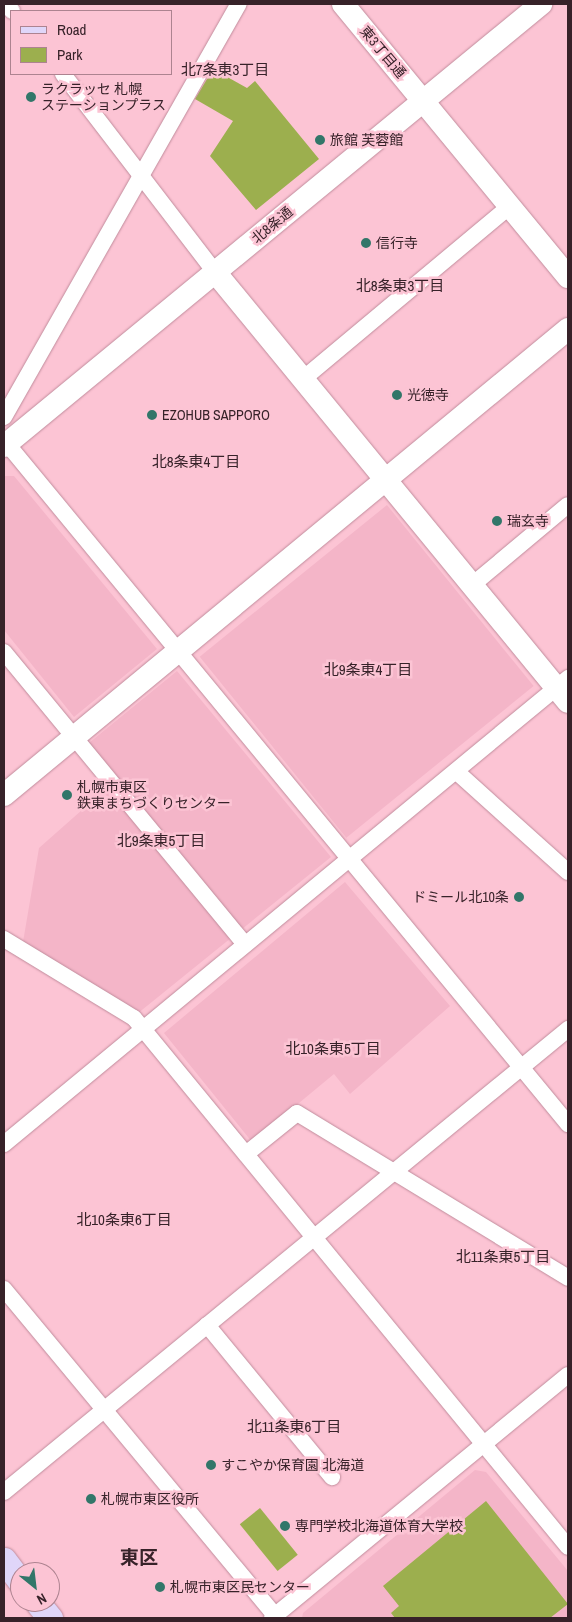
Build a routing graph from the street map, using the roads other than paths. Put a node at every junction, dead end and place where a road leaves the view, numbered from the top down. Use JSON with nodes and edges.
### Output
{"nodes":[{"id":1,"x":239,"y":4,"type":"edge"},
{"id":2,"x":343,"y":4,"type":"edge"},
{"id":3,"x":540,"y":4,"type":"edge"},
{"id":4,"x":64,"y":75,"type":"edge"},
{"id":5,"x":423,"y":100,"type":"junction"},
{"id":6,"x":141,"y":174,"type":"junction"},
{"id":7,"x":510,"y":206,"type":"junction"},
{"id":8,"x":215,"y":272,"type":"junction"},
{"id":9,"x":568,"y":277,"type":"edge"},
{"id":10,"x":568,"y":329,"type":"edge"},
{"id":11,"x":303,"y":379,"type":"junction"},
{"id":12,"x":4,"y":416,"type":"edge"},
{"id":13,"x":4,"y":439,"type":"edge"},
{"id":14,"x":385,"y":480,"type":"junction"},
{"id":15,"x":568,"y":505,"type":"edge"},
{"id":16,"x":471,"y":586,"type":"junction"},
{"id":17,"x":177,"y":651,"type":"junction"},
{"id":18,"x":4,"y":652,"type":"edge"},
{"id":19,"x":564,"y":690,"type":"edge"},
{"id":20,"x":74,"y":737,"type":"junction"},
{"id":21,"x":458,"y":773,"type":"junction"},
{"id":22,"x":4,"y":795,"type":"edge"},
{"id":23,"x":349,"y":861,"type":"junction"},
{"id":24,"x":568,"y":872,"type":"edge"},
{"id":25,"x":4,"y":939,"type":"edge"},
{"id":26,"x":246,"y":944,"type":"junction"},
{"id":27,"x":568,"y":1028,"type":"edge"},
{"id":28,"x":142,"y":1029,"type":"junction"},
{"id":29,"x":521,"y":1067,"type":"junction"},
{"id":30,"x":568,"y":1124,"type":"edge"},
{"id":31,"x":4,"y":1144,"type":"edge"},
{"id":32,"x":246,"y":1154,"type":"junction"},
{"id":33,"x":392,"y":1171,"type":"junction"},
{"id":34,"x":312,"y":1238,"type":"junction"},
{"id":35,"x":568,"y":1278,"type":"edge"},
{"id":36,"x":4,"y":1289,"type":"edge"},
{"id":37,"x":207,"y":1325,"type":"junction"},
{"id":38,"x":568,"y":1375,"type":"edge"},
{"id":39,"x":104,"y":1409,"type":"junction"},
{"id":40,"x":483,"y":1444,"type":"junction"},
{"id":41,"x":332,"y":1477,"type":"dead end"},
{"id":42,"x":4,"y":1492,"type":"edge"},
{"id":43,"x":568,"y":1546,"type":"edge"},
{"id":44,"x":275,"y":1617,"type":"edge"}],
"edges":[{"from":1,"to":6,"type":"street"},
{"from":2,"to":5,"type":"street","name":"東3丁目通"},
{"from":3,"to":5,"type":"street","name":"北8条通"},
{"from":4,"to":6,"type":"street"},
{"from":5,"to":7,"type":"street","name":"東3丁目通"},
{"from":5,"to":8,"type":"street","name":"北8条通"},
{"from":6,"to":8,"type":"street"},
{"from":6,"to":12,"type":"street"},
{"from":7,"to":9,"type":"street","name":"東3丁目通"},
{"from":7,"to":11,"type":"street"},
{"from":8,"to":11,"type":"street"},
{"from":8,"to":13,"type":"street","name":"北8条通"},
{"from":10,"to":14,"type":"street"},
{"from":11,"to":14,"type":"street"},
{"from":13,"to":17,"type":"street"},
{"from":14,"to":16,"type":"street"},
{"from":14,"to":17,"type":"street"},
{"from":15,"to":16,"type":"street"},
{"from":16,"to":19,"type":"street"},
{"from":17,"to":20,"type":"street"},
{"from":17,"to":23,"type":"street"},
{"from":18,"to":20,"type":"street"},
{"from":19,"to":21,"type":"street"},
{"from":20,"to":22,"type":"street"},
{"from":20,"to":26,"type":"street"},
{"from":21,"to":23,"type":"street"},
{"from":21,"to":24,"type":"street"},
{"from":23,"to":26,"type":"street"},
{"from":23,"to":29,"type":"street"},
{"from":25,"to":28,"type":"street"},
{"from":26,"to":28,"type":"street"},
{"from":27,"to":29,"type":"street"},
{"from":28,"to":31,"type":"street"},
{"from":28,"to":32,"type":"street"},
{"from":29,"to":30,"type":"street"},
{"from":29,"to":33,"type":"street"},
{"from":32,"to":33,"type":"street"},
{"from":32,"to":34,"type":"street"},
{"from":33,"to":34,"type":"street"},
{"from":33,"to":35,"type":"street"},
{"from":34,"to":37,"type":"street"},
{"from":34,"to":40,"type":"street"},
{"from":36,"to":39,"type":"street"},
{"from":37,"to":39,"type":"street"},
{"from":37,"to":41,"type":"street"},
{"from":38,"to":40,"type":"street"},
{"from":39,"to":42,"type":"street"},
{"from":39,"to":44,"type":"street"},
{"from":40,"to":43,"type":"street"},
{"from":40,"to":44,"type":"street"}]}
